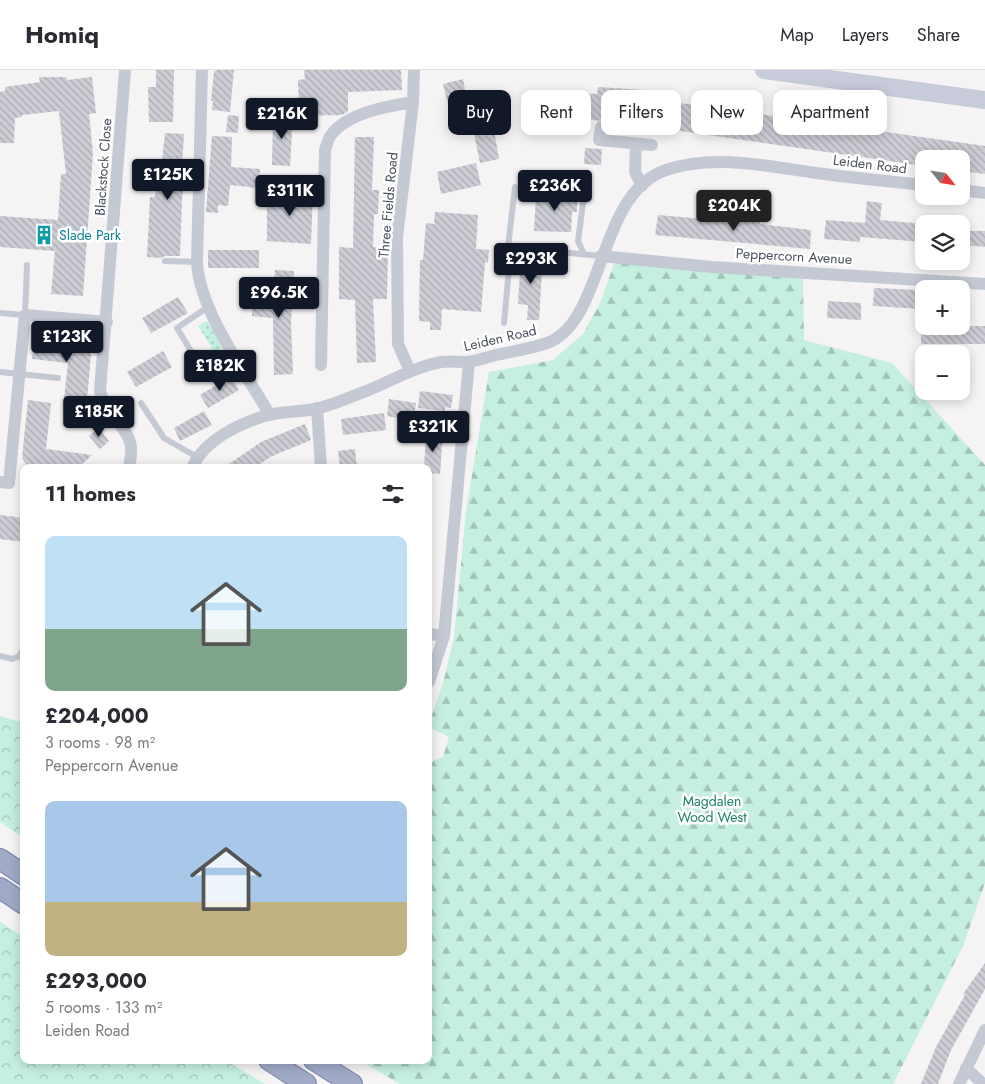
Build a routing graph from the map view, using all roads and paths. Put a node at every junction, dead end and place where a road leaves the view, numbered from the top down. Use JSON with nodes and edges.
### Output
{"nodes":[{"id":1,"x":125,"y":70,"type":"edge"},
{"id":2,"x":202,"y":70,"type":"edge"},
{"id":3,"x":414,"y":70,"type":"edge"},
{"id":4,"x":764,"y":70,"type":"edge"},
{"id":5,"x":855,"y":76,"type":"edge"},
{"id":6,"x":985,"y":100,"type":"edge"},
{"id":7,"x":413,"y":102,"type":"junction"},
{"id":8,"x":600,"y":127,"type":"dead end"},
{"id":9,"x":636,"y":144,"type":"junction"},
{"id":10,"x":652,"y":145,"type":"dead end"},
{"id":11,"x":586,"y":181,"type":"dead end"},
{"id":12,"x":915,"y":184,"type":"edge"},
{"id":13,"x":642,"y":186,"type":"junction"},
{"id":14,"x":515,"y":187,"type":"dead end"},
{"id":15,"x":970,"y":191,"type":"edge"},
{"id":16,"x":985,"y":193,"type":"edge"},
{"id":17,"x":511,"y":247,"type":"junction"},
{"id":18,"x":584,"y":254,"type":"junction"},
{"id":19,"x":601,"y":256,"type":"junction"},
{"id":20,"x":165,"y":261,"type":"dead end"},
{"id":21,"x":197,"y":262,"type":"junction"},
{"id":22,"x":27,"y":265,"type":"dead end"},
{"id":23,"x":985,"y":284,"type":"edge"},
{"id":24,"x":208,"y":307,"type":"junction"},
{"id":25,"x":0,"y":313,"type":"edge"},
{"id":26,"x":25,"y":315,"type":"junction"},
{"id":27,"x":107,"y":322,"type":"junction"},
{"id":28,"x":504,"y":323,"type":"dead end"},
{"id":29,"x":194,"y":356,"type":"dead end"},
{"id":30,"x":469,"y":362,"type":"junction"},
{"id":31,"x":321,"y":365,"type":"dead end"},
{"id":32,"x":410,"y":370,"type":"junction"},
{"id":33,"x":0,"y":372,"type":"edge"},
{"id":34,"x":18,"y":374,"type":"junction"},
{"id":35,"x":58,"y":378,"type":"dead end"},
{"id":36,"x":141,"y":403,"type":"dead end"},
{"id":37,"x":316,"y":408,"type":"junction"},
{"id":38,"x":270,"y":415,"type":"junction"},
{"id":39,"x":194,"y":462,"type":"edge"},
{"id":40,"x":130,"y":464,"type":"edge"},
{"id":41,"x":321,"y":464,"type":"edge"},
{"id":42,"x":0,"y":482,"type":"edge"},
{"id":43,"x":432,"y":634,"type":"edge"},
{"id":44,"x":444,"y":636,"type":"junction"},
{"id":45,"x":0,"y":656,"type":"edge"},
{"id":46,"x":20,"y":656,"type":"edge"},
{"id":47,"x":432,"y":673,"type":"edge"},
{"id":48,"x":0,"y":859,"type":"edge"},
{"id":49,"x":20,"y":872,"type":"edge"},
{"id":50,"x":0,"y":888,"type":"edge"},
{"id":51,"x":20,"y":901,"type":"edge"},
{"id":52,"x":985,"y":1030,"type":"edge"},
{"id":53,"x":275,"y":1064,"type":"edge"},
{"id":54,"x":320,"y":1064,"type":"edge"},
{"id":55,"x":966,"y":1068,"type":"junction"},
{"id":56,"x":306,"y":1084,"type":"edge"},
{"id":57,"x":352,"y":1084,"type":"edge"},
{"id":58,"x":959,"y":1084,"type":"edge"},
{"id":59,"x":983,"y":1084,"type":"edge"}],
"edges":[{"from":1,"to":27,"type":"street","name":"Blackstock Close"},
{"from":2,"to":21,"type":"street"},
{"from":3,"to":7,"type":"street","name":"Three Fields Road"},
{"from":4,"to":5,"type":"main road"},
{"from":5,"to":6,"type":"main road"},
{"from":7,"to":31,"type":"street"},
{"from":7,"to":32,"type":"street","name":"Three Fields Road"},
{"from":8,"to":9,"type":"street"},
{"from":9,"to":10,"type":"street"},
{"from":9,"to":13,"type":"street"},
{"from":11,"to":18,"type":"lane"},
{"from":12,"to":13,"type":"street","name":"Leiden Road"},
{"from":13,"to":19,"type":"street","name":"Leiden Road"},
{"from":14,"to":17,"type":"lane"},
{"from":15,"to":16,"type":"street"},
{"from":17,"to":18,"type":"lane"},
{"from":17,"to":28,"type":"lane"},
{"from":18,"to":19,"type":"lane"},
{"from":19,"to":23,"type":"street","name":"Peppercorn Avenue"},
{"from":19,"to":30,"type":"street","name":"Leiden Road"},
{"from":20,"to":21,"type":"lane"},
{"from":21,"to":24,"type":"street"},
{"from":22,"to":26,"type":"lane"},
{"from":24,"to":29,"type":"lane"},
{"from":24,"to":38,"type":"street"},
{"from":25,"to":26,"type":"lane"},
{"from":26,"to":27,"type":"street"},
{"from":26,"to":34,"type":"street"},
{"from":27,"to":40,"type":"street","name":"Blackstock Close"},
{"from":30,"to":32,"type":"street","name":"Leiden Road"},
{"from":30,"to":44,"type":"street"},
{"from":32,"to":37,"type":"street","name":"Leiden Road"},
{"from":33,"to":34,"type":"lane"},
{"from":34,"to":35,"type":"lane"},
{"from":34,"to":42,"type":"street"},
{"from":36,"to":39,"type":"lane"},
{"from":37,"to":38,"type":"street","name":"Leiden Road"},
{"from":37,"to":41,"type":"street"},
{"from":38,"to":39,"type":"street","name":"Leiden Road"},
{"from":43,"to":44,"type":"street"},
{"from":44,"to":47,"type":"street"},
{"from":45,"to":46,"type":"lane"},
{"from":48,"to":49,"type":"highway"},
{"from":50,"to":51,"type":"highway"},
{"from":52,"to":55,"type":"street"},
{"from":53,"to":56,"type":"highway"},
{"from":54,"to":57,"type":"highway"},
{"from":55,"to":58,"type":"street"},
{"from":55,"to":59,"type":"street"}]}
